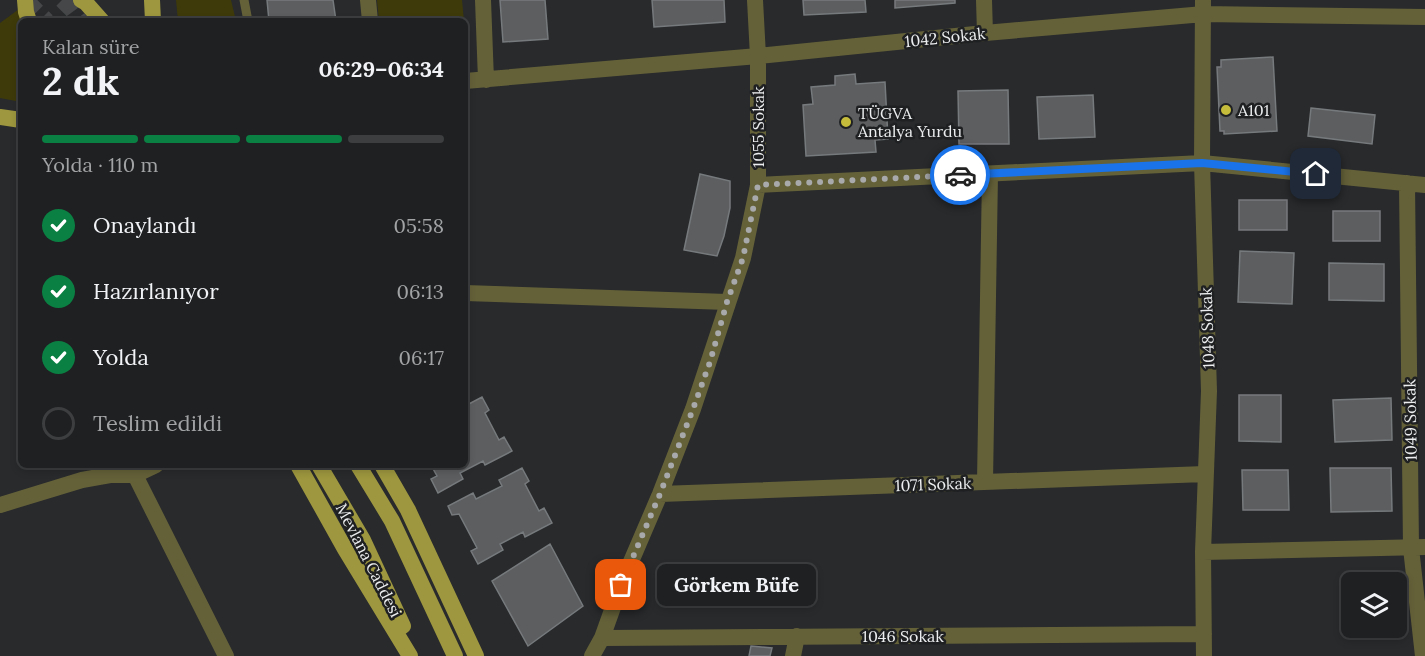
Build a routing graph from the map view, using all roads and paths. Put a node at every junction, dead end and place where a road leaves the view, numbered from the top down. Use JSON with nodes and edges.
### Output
{"nodes":[{"id":1,"x":26,"y":0,"type":"edge"},
{"id":2,"x":81,"y":0,"type":"edge"},
{"id":3,"x":152,"y":0,"type":"edge"},
{"id":4,"x":244,"y":0,"type":"edge"},
{"id":5,"x":368,"y":0,"type":"edge"},
{"id":6,"x":483,"y":0,"type":"edge"},
{"id":7,"x":755,"y":0,"type":"edge"},
{"id":8,"x":984,"y":0,"type":"edge"},
{"id":9,"x":1203,"y":7,"type":"edge"},
{"id":10,"x":1425,"y":17,"type":"edge"},
{"id":11,"x":27,"y":18,"type":"edge"},
{"id":12,"x":99,"y":18,"type":"edge"},
{"id":13,"x":153,"y":18,"type":"edge"},
{"id":14,"x":247,"y":18,"type":"edge"},
{"id":15,"x":370,"y":18,"type":"edge"},
{"id":16,"x":985,"y":33,"type":"junction"},
{"id":17,"x":758,"y":56,"type":"junction"},
{"id":18,"x":486,"y":80,"type":"junction"},
{"id":19,"x":468,"y":81,"type":"edge"},
{"id":20,"x":0,"y":117,"type":"edge"},
{"id":21,"x":18,"y":120,"type":"edge"},
{"id":22,"x":1202,"y":163,"type":"junction"},
{"id":23,"x":990,"y":174,"type":"junction"},
{"id":24,"x":1407,"y":183,"type":"junction"},
{"id":25,"x":758,"y":185,"type":"junction"},
{"id":26,"x":1425,"y":185,"type":"edge"},
{"id":27,"x":468,"y":293,"type":"edge"},
{"id":28,"x":727,"y":302,"type":"junction"},
{"id":29,"x":150,"y":468,"type":"edge"},
{"id":30,"x":300,"y":468,"type":"edge"},
{"id":31,"x":321,"y":468,"type":"edge"},
{"id":32,"x":360,"y":468,"type":"edge"},
{"id":33,"x":384,"y":468,"type":"edge"},
{"id":34,"x":1205,"y":474,"type":"junction"},
{"id":35,"x":135,"y":475,"type":"junction"},
{"id":36,"x":986,"y":482,"type":"junction"},
{"id":37,"x":660,"y":494,"type":"junction"},
{"id":38,"x":0,"y":505,"type":"edge"},
{"id":39,"x":1418,"y":548,"type":"edge"},
{"id":40,"x":1203,"y":552,"type":"junction"},
{"id":41,"x":1204,"y":634,"type":"junction"},
{"id":42,"x":797,"y":636,"type":"junction"},
{"id":43,"x":602,"y":638,"type":"junction"},
{"id":44,"x":226,"y":656,"type":"edge"},
{"id":45,"x":410,"y":656,"type":"edge"},
{"id":46,"x":416,"y":656,"type":"edge"},
{"id":47,"x":455,"y":656,"type":"edge"},
{"id":48,"x":476,"y":656,"type":"edge"},
{"id":49,"x":592,"y":656,"type":"edge"},
{"id":50,"x":793,"y":656,"type":"edge"},
{"id":51,"x":1204,"y":656,"type":"edge"},
{"id":52,"x":1423,"y":656,"type":"edge"}],
"edges":[{"from":1,"to":11,"type":"main road"},
{"from":2,"to":12,"type":"main road"},
{"from":3,"to":13,"type":"main road"},
{"from":4,"to":14,"type":"lane"},
{"from":5,"to":15,"type":"street"},
{"from":6,"to":18,"type":"street"},
{"from":7,"to":17,"type":"street","name":"1055 Sokak"},
{"from":8,"to":16,"type":"street"},
{"from":9,"to":10,"type":"street","name":"1042 Sokak"},
{"from":9,"to":16,"type":"street","name":"1042 Sokak"},
{"from":9,"to":22,"type":"street","name":"1048 Sokak"},
{"from":16,"to":17,"type":"street","name":"1042 Sokak"},
{"from":17,"to":18,"type":"street","name":"1042 Sokak"},
{"from":17,"to":25,"type":"street","name":"1055 Sokak"},
{"from":18,"to":19,"type":"street","name":"1042 Sokak"},
{"from":20,"to":21,"type":"main road"},
{"from":22,"to":23,"type":"street"},
{"from":22,"to":24,"type":"street"},
{"from":22,"to":34,"type":"street","name":"1048 Sokak"},
{"from":23,"to":25,"type":"street"},
{"from":23,"to":36,"type":"street"},
{"from":24,"to":26,"type":"street"},
{"from":24,"to":39,"type":"street","name":"1049 Sokak"},
{"from":25,"to":28,"type":"street","name":"1055 Sokak"},
{"from":27,"to":28,"type":"street"},
{"from":28,"to":37,"type":"street","name":"1055 Sokak"},
{"from":29,"to":35,"type":"street"},
{"from":30,"to":45,"type":"main road"},
{"from":31,"to":46,"type":"main road","name":"Mevlana Caddesi"},
{"from":32,"to":47,"type":"main road"},
{"from":33,"to":48,"type":"main road"},
{"from":34,"to":36,"type":"street","name":"1071 Sokak"},
{"from":34,"to":40,"type":"street","name":"1048 Sokak"},
{"from":35,"to":38,"type":"street"},
{"from":35,"to":44,"type":"street"},
{"from":36,"to":37,"type":"street","name":"1071 Sokak"},
{"from":37,"to":43,"type":"street","name":"1055 Sokak"},
{"from":39,"to":40,"type":"street"},
{"from":39,"to":52,"type":"street","name":"1049 Sokak"},
{"from":40,"to":41,"type":"street","name":"1048 Sokak"},
{"from":41,"to":42,"type":"street","name":"1046 Sokak"},
{"from":41,"to":51,"type":"street","name":"1048 Sokak"},
{"from":42,"to":43,"type":"street","name":"1046 Sokak"},
{"from":42,"to":50,"type":"street"},
{"from":43,"to":49,"type":"street","name":"1055 Sokak"}]}
